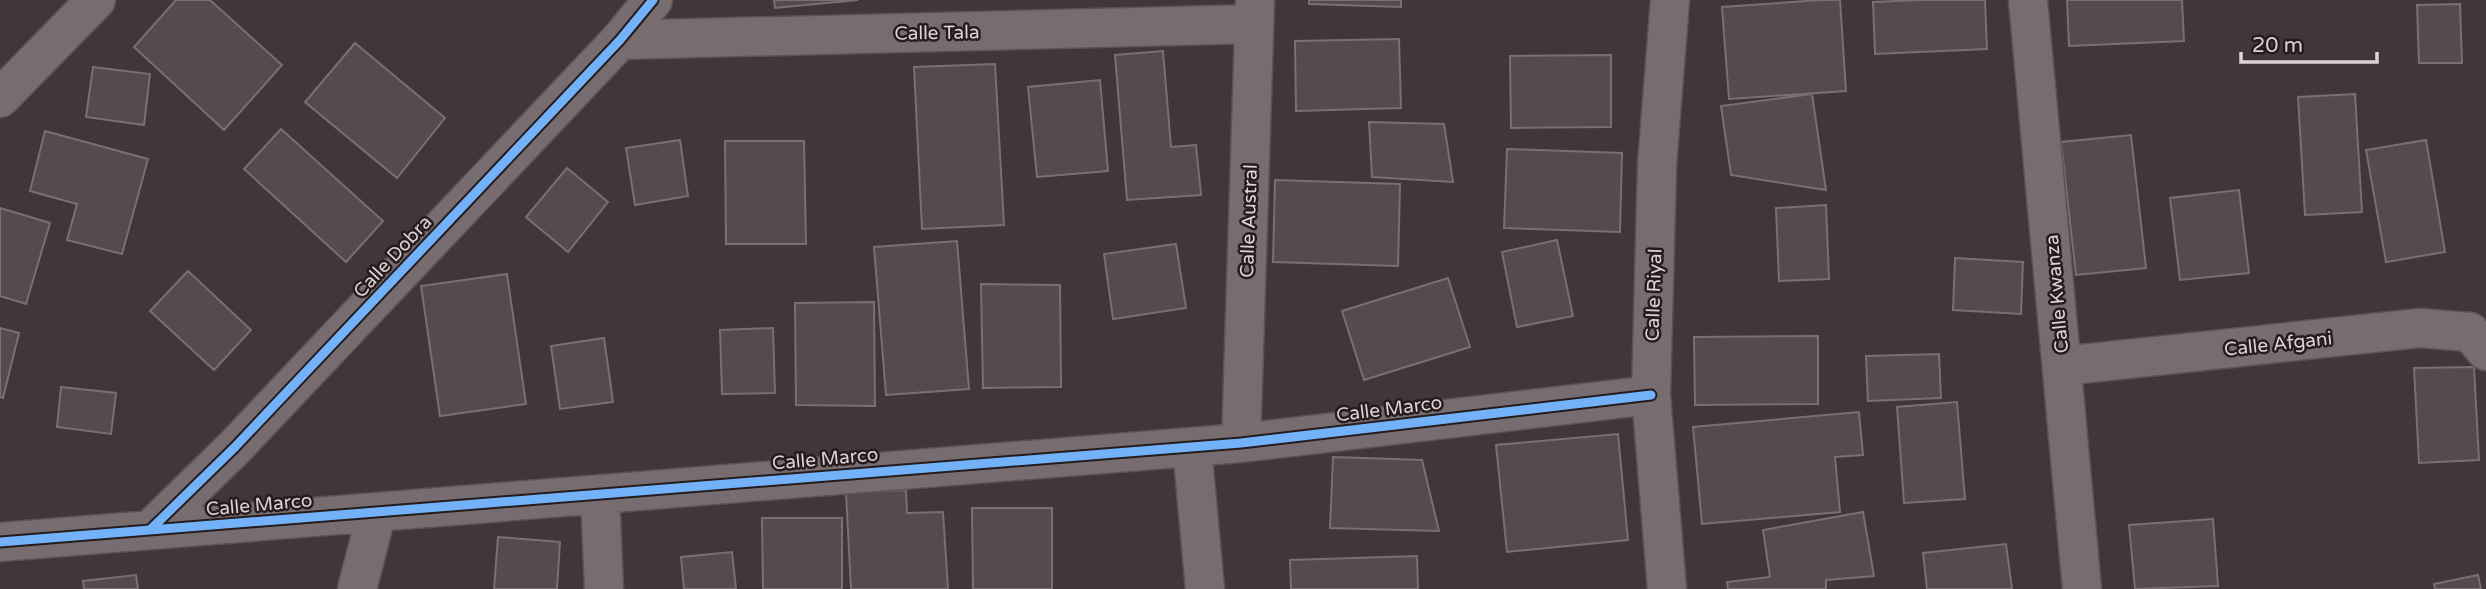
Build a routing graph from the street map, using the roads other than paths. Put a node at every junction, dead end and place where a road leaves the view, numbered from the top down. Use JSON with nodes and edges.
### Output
{"nodes":[{"id":1,"x":96,"y":0,"type":"edge"},
{"id":2,"x":653,"y":0,"type":"edge"},
{"id":3,"x":1670,"y":0,"type":"edge"},
{"id":4,"x":2028,"y":0,"type":"edge"},
{"id":5,"x":1254,"y":12,"type":"edge"},
{"id":6,"x":620,"y":40,"type":"junction"},
{"id":7,"x":0,"y":98,"type":"edge"},
{"id":8,"x":2486,"y":351,"type":"edge"},
{"id":9,"x":2062,"y":366,"type":"junction"},
{"id":10,"x":1651,"y":395,"type":"junction"},
{"id":11,"x":1241,"y":443,"type":"junction"},
{"id":12,"x":1192,"y":447,"type":"junction"},
{"id":13,"x":600,"y":494,"type":"junction"},
{"id":14,"x":377,"y":512,"type":"junction"},
{"id":15,"x":150,"y":530,"type":"junction"},
{"id":16,"x":0,"y":542,"type":"edge"},
{"id":17,"x":357,"y":589,"type":"edge"},
{"id":18,"x":604,"y":589,"type":"edge"},
{"id":19,"x":1205,"y":589,"type":"edge"},
{"id":20,"x":1667,"y":589,"type":"edge"},
{"id":21,"x":2082,"y":589,"type":"edge"}],
"edges":[{"from":1,"to":7,"type":"street"},
{"from":2,"to":6,"type":"street","name":"Calle Dobra"},
{"from":3,"to":10,"type":"street","name":"Calle Riyal"},
{"from":4,"to":9,"type":"street","name":"Calle Kwanza"},
{"from":5,"to":6,"type":"street","name":"Calle Tala"},
{"from":5,"to":11,"type":"street","name":"Calle Austral"},
{"from":6,"to":15,"type":"street","name":"Calle Dobra"},
{"from":8,"to":9,"type":"street","name":"Calle Afgani"},
{"from":9,"to":21,"type":"street","name":"Calle Kwanza"},
{"from":10,"to":11,"type":"street","name":"Calle Marco"},
{"from":10,"to":20,"type":"street","name":"Calle Riyal"},
{"from":11,"to":12,"type":"street","name":"Calle Marco"},
{"from":12,"to":13,"type":"street","name":"Calle Marco"},
{"from":12,"to":19,"type":"street"},
{"from":13,"to":14,"type":"street","name":"Calle Marco"},
{"from":13,"to":18,"type":"street"},
{"from":14,"to":15,"type":"street","name":"Calle Marco"},
{"from":14,"to":17,"type":"street"},
{"from":15,"to":16,"type":"street","name":"Calle Marco"}]}
